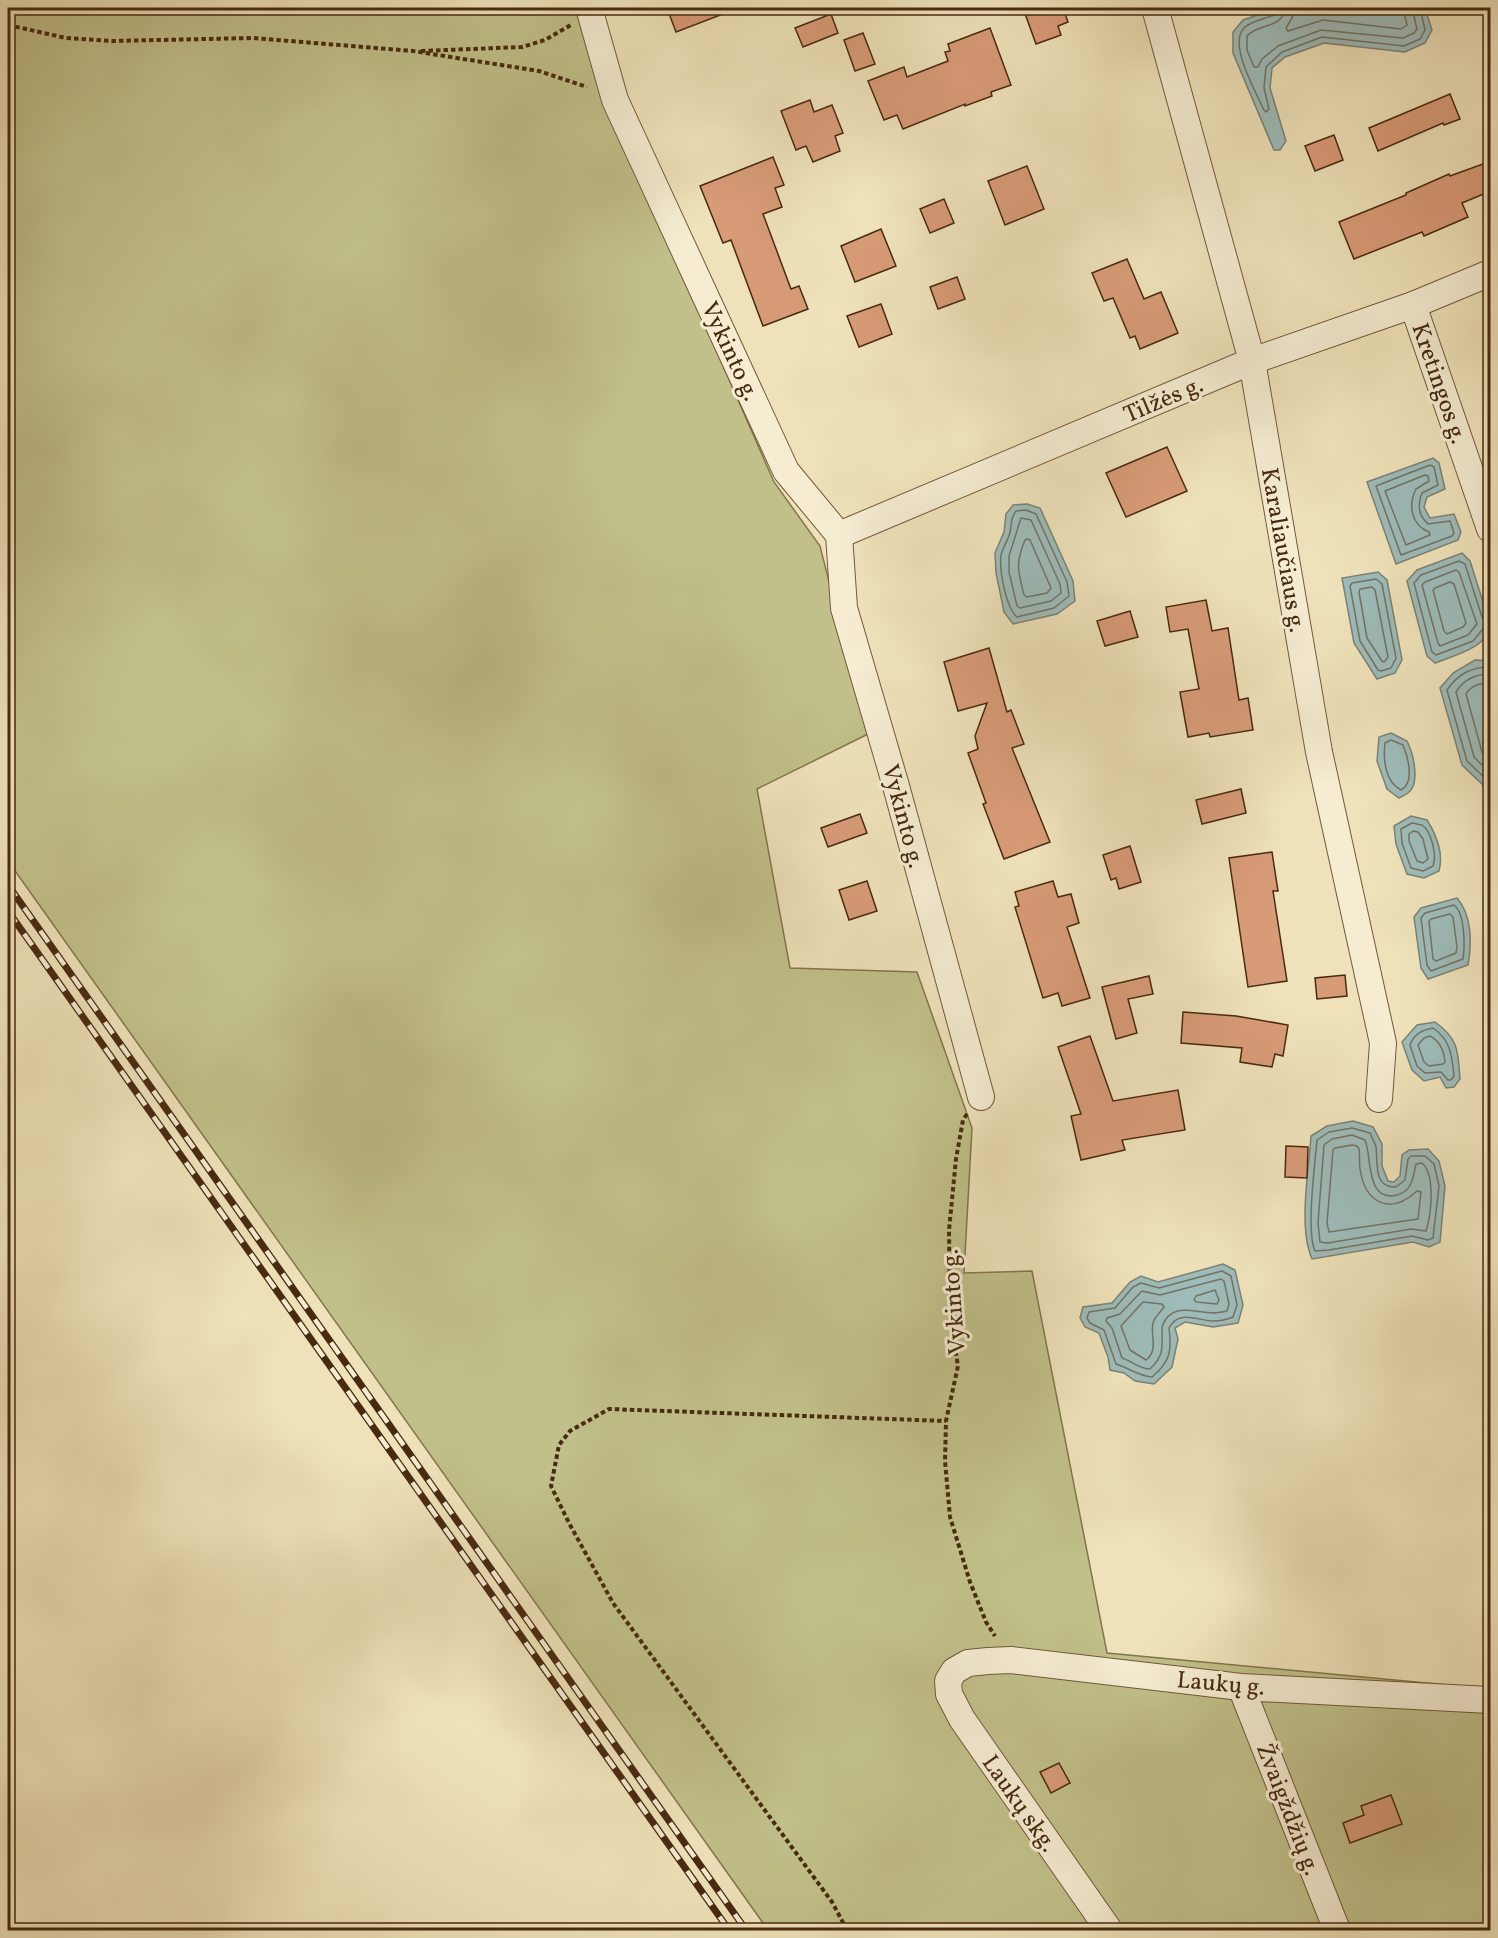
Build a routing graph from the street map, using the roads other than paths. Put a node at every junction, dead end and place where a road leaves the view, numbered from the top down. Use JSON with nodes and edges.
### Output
{"nodes":[{"id":1,"x":1155,"y":8,"type":"edge"},
{"id":2,"x":583,"y":13,"type":"edge"},
{"id":3,"x":1491,"y":273,"type":"edge"},
{"id":4,"x":1413,"y":305,"type":"junction"},
{"id":5,"x":1252,"y":361,"type":"junction"},
{"id":6,"x":1491,"y":529,"type":"edge"},
{"id":7,"x":839,"y":535,"type":"junction"},
{"id":8,"x":981,"y":1097,"type":"road end"},
{"id":9,"x":1379,"y":1098,"type":"dead end"},
{"id":10,"x":954,"y":1671,"type":"joint"},
{"id":11,"x":1241,"y":1687,"type":"junction"},
{"id":12,"x":1491,"y":1700,"type":"edge"},
{"id":13,"x":1109,"y":1930,"type":"edge"},
{"id":14,"x":1337,"y":1930,"type":"edge"}],
"edges":[{"from":1,"to":5,"type":"street","name":"Karaliaučiaus g."},
{"from":2,"to":7,"type":"street","name":"Vykinto g."},
{"from":3,"to":4,"type":"street","name":"Tilžės g."},
{"from":4,"to":5,"type":"street","name":"Tilžės g."},
{"from":4,"to":6,"type":"street","name":"Kretingos g."},
{"from":5,"to":7,"type":"street","name":"Tilžės g."},
{"from":5,"to":9,"type":"street","name":"Karaliaučiaus g."},
{"from":7,"to":8,"type":"street","name":"Vykinto g."},
{"from":10,"to":11,"type":"street","name":"Laukų g."},
{"from":10,"to":13,"type":"street","name":"Laukų skg."},
{"from":11,"to":12,"type":"street","name":"Laukų g."},
{"from":11,"to":14,"type":"street","name":"Žvaigždžių g."}]}
